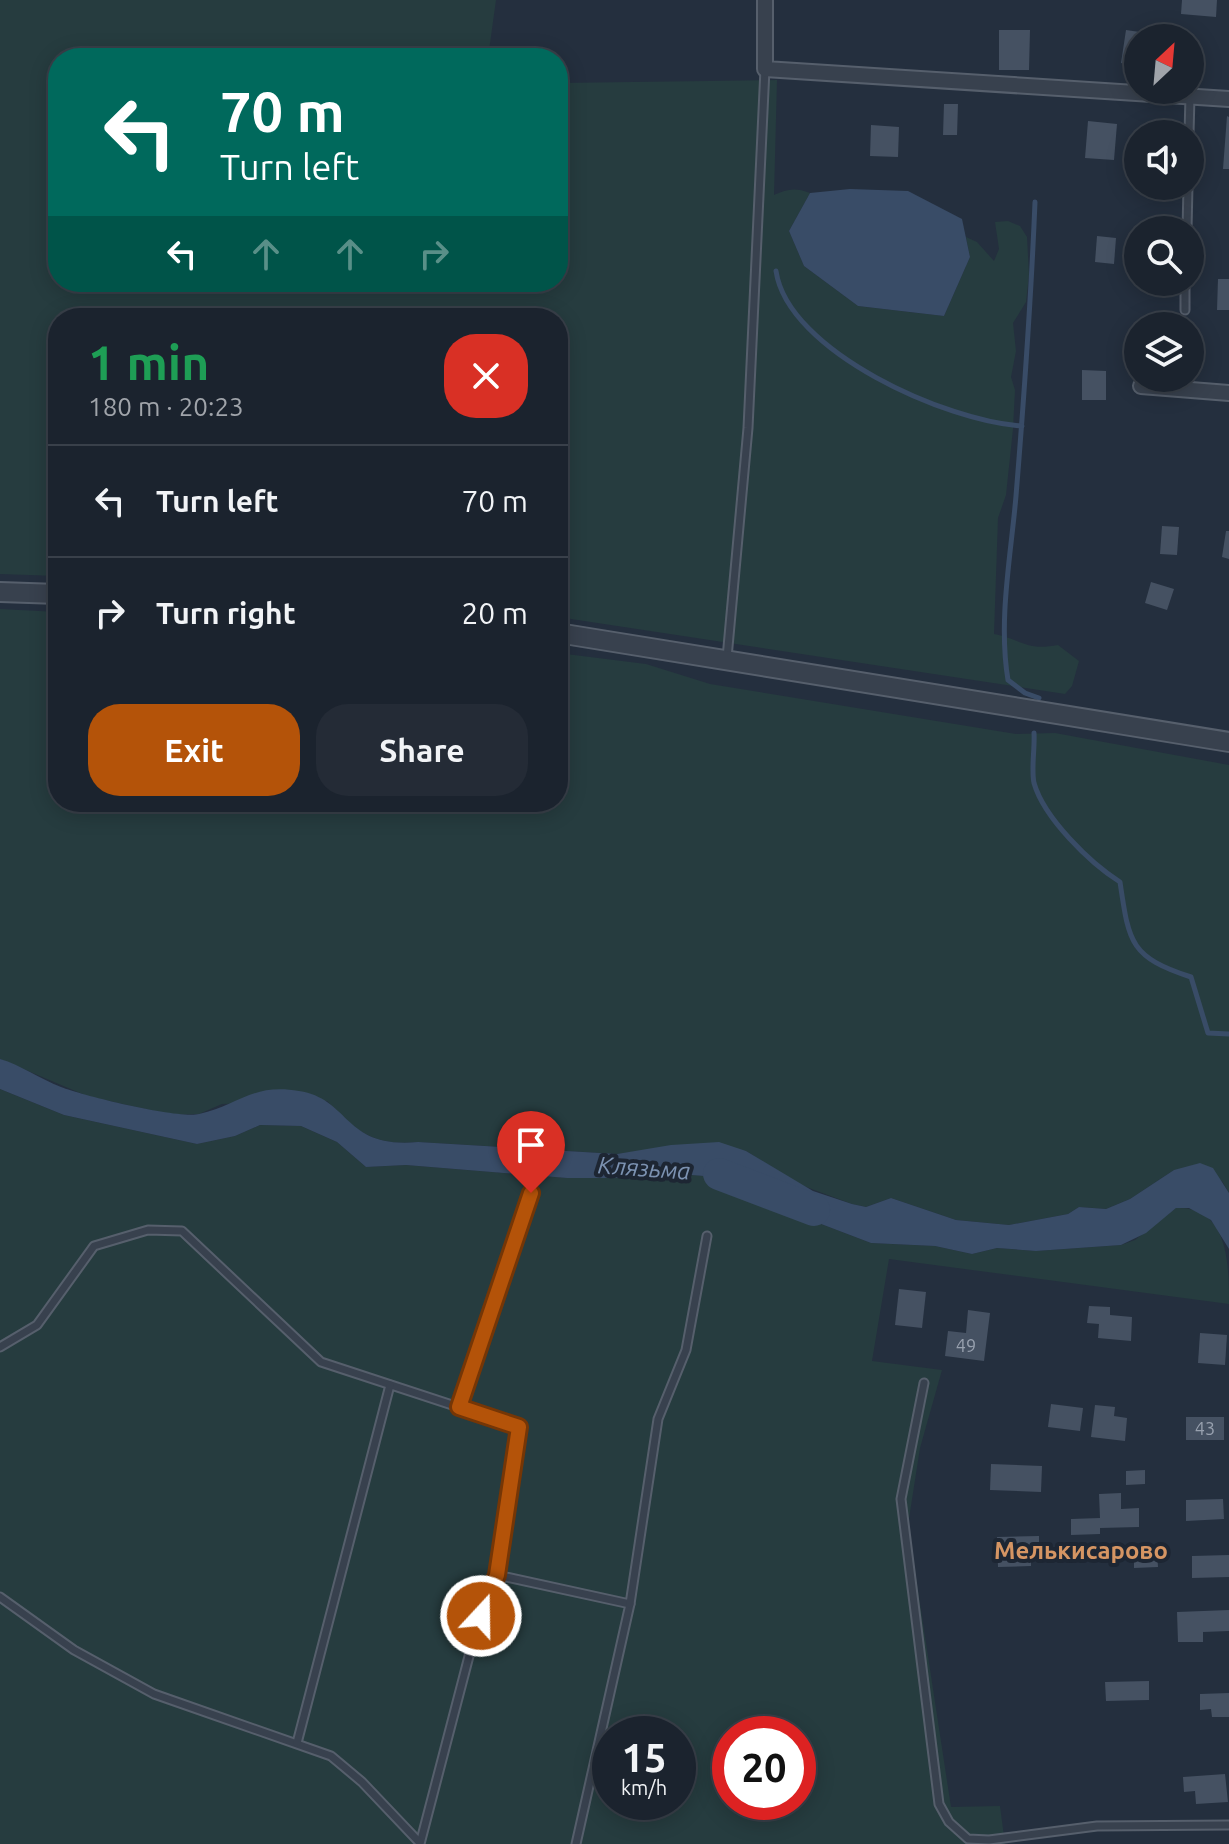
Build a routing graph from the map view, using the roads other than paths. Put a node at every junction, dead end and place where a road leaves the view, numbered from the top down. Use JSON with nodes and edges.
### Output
{"nodes":[{"id":1,"x":765,"y":0,"type":"edge"},
{"id":2,"x":765,"y":69,"type":"junction"},
{"id":3,"x":1124,"y":92,"type":"edge"},
{"id":4,"x":1204,"y":97,"type":"edge"},
{"id":5,"x":1229,"y":99,"type":"edge"},
{"id":6,"x":1185,"y":296,"type":"edge"},
{"id":7,"x":1185,"y":310,"type":"dead end"},
{"id":8,"x":1204,"y":391,"type":"edge"},
{"id":9,"x":1229,"y":393,"type":"edge"},
{"id":10,"x":0,"y":592,"type":"edge"},
{"id":11,"x":48,"y":594,"type":"edge"},
{"id":12,"x":568,"y":634,"type":"edge"},
{"id":13,"x":727,"y":658,"type":"junction"},
{"id":14,"x":1229,"y":742,"type":"edge"},
{"id":15,"x":531,"y":1193,"type":"dead end"},
{"id":16,"x":707,"y":1236,"type":"dead end"},
{"id":17,"x":0,"y":1347,"type":"edge"},
{"id":18,"x":924,"y":1383,"type":"dead end"},
{"id":19,"x":390,"y":1385,"type":"junction"},
{"id":20,"x":459,"y":1407,"type":"junction"},
{"id":21,"x":497,"y":1575,"type":"junction"},
{"id":22,"x":0,"y":1597,"type":"edge"},
{"id":23,"x":630,"y":1604,"type":"junction"},
{"id":24,"x":297,"y":1743,"type":"junction"},
{"id":25,"x":1229,"y":1825,"type":"edge"},
{"id":26,"x":968,"y":1839,"type":"junction"},
{"id":27,"x":419,"y":1843,"type":"edge"},
{"id":28,"x":576,"y":1844,"type":"edge"},
{"id":29,"x":956,"y":1844,"type":"edge"}],
"edges":[{"from":1,"to":2,"type":"street"},
{"from":2,"to":3,"type":"street"},
{"from":2,"to":13,"type":"lane"},
{"from":4,"to":5,"type":"street"},
{"from":6,"to":7,"type":"lane"},
{"from":8,"to":9,"type":"street"},
{"from":10,"to":11,"type":"street"},
{"from":12,"to":13,"type":"street"},
{"from":13,"to":14,"type":"street"},
{"from":15,"to":20,"type":"lane"},
{"from":16,"to":23,"type":"lane"},
{"from":17,"to":19,"type":"lane"},
{"from":18,"to":26,"type":"lane"},
{"from":19,"to":20,"type":"lane"},
{"from":19,"to":24,"type":"lane"},
{"from":20,"to":21,"type":"lane"},
{"from":21,"to":23,"type":"lane"},
{"from":21,"to":27,"type":"lane"},
{"from":22,"to":24,"type":"lane"},
{"from":23,"to":28,"type":"lane"},
{"from":24,"to":27,"type":"lane"},
{"from":25,"to":26,"type":"lane"},
{"from":26,"to":29,"type":"lane"}]}
